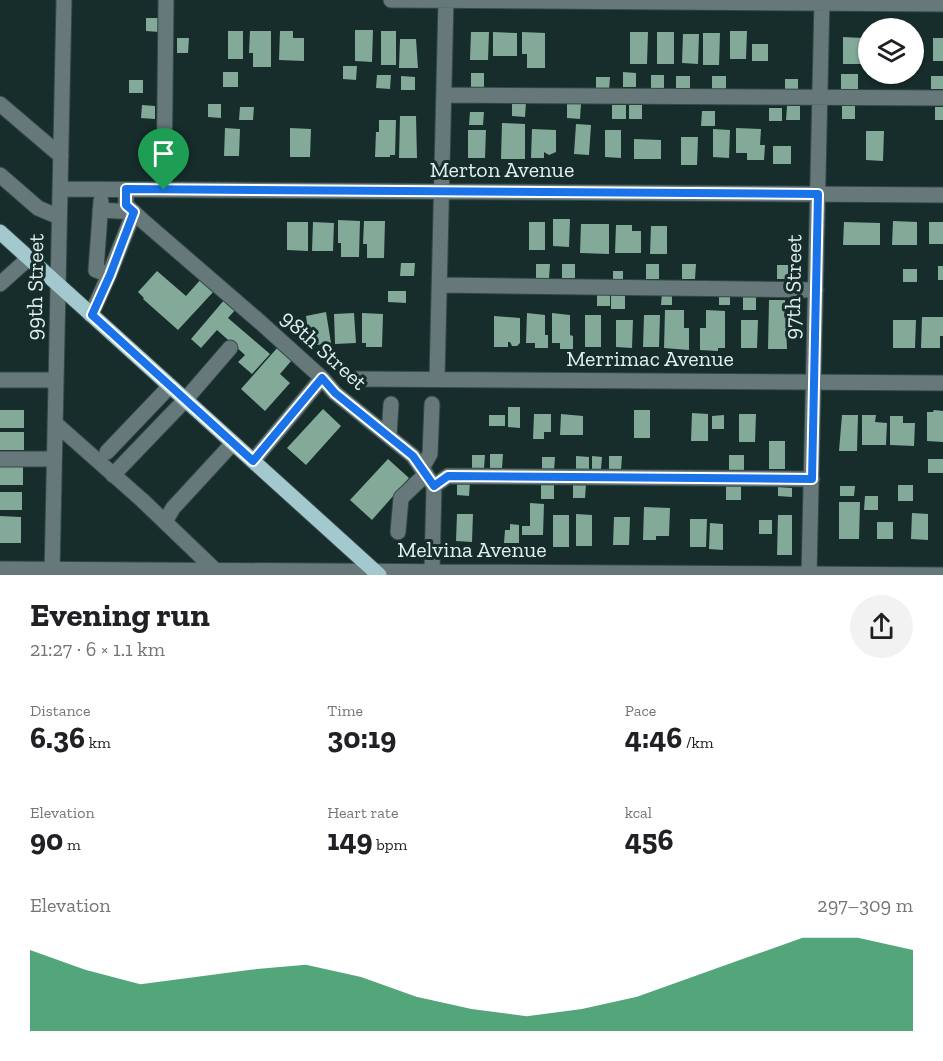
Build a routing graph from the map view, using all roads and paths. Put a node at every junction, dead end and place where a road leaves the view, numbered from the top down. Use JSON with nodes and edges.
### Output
{"nodes":[{"id":1,"x":64,"y":0,"type":"edge"},
{"id":2,"x":166,"y":0,"type":"edge"},
{"id":3,"x":391,"y":0,"type":"edge"},
{"id":4,"x":446,"y":0,"type":"edge"},
{"id":5,"x":822,"y":1,"type":"edge"},
{"id":6,"x":943,"y":3,"type":"edge"},
{"id":7,"x":444,"y":95,"type":"junction"},
{"id":8,"x":820,"y":97,"type":"junction"},
{"id":9,"x":943,"y":98,"type":"edge"},
{"id":10,"x":0,"y":104,"type":"edge"},
{"id":11,"x":61,"y":156,"type":"junction"},
{"id":12,"x":0,"y":175,"type":"edge"},
{"id":13,"x":60,"y":189,"type":"junction"},
{"id":14,"x":102,"y":189,"type":"junction"},
{"id":15,"x":126,"y":189,"type":"junction"},
{"id":16,"x":164,"y":190,"type":"junction"},
{"id":17,"x":442,"y":192,"type":"junction"},
{"id":18,"x":818,"y":194,"type":"junction"},
{"id":19,"x":943,"y":195,"type":"edge"},
{"id":20,"x":100,"y":210,"type":"junction"},
{"id":21,"x":134,"y":212,"type":"junction"},
{"id":22,"x":59,"y":217,"type":"junction"},
{"id":23,"x":0,"y":232,"type":"edge"},
{"id":24,"x":29,"y":258,"type":"junction"},
{"id":25,"x":110,"y":275,"type":"junction"},
{"id":26,"x":0,"y":284,"type":"edge"},
{"id":27,"x":58,"y":284,"type":"junction"},
{"id":28,"x":440,"y":285,"type":"junction"},
{"id":29,"x":816,"y":290,"type":"junction"},
{"id":30,"x":92,"y":315,"type":"junction"},
{"id":31,"x":230,"y":348,"type":"dead end"},
{"id":32,"x":322,"y":378,"type":"junction"},
{"id":33,"x":357,"y":379,"type":"dead end"},
{"id":34,"x":437,"y":379,"type":"junction"},
{"id":35,"x":0,"y":380,"type":"edge"},
{"id":36,"x":56,"y":380,"type":"junction"},
{"id":37,"x":814,"y":382,"type":"junction"},
{"id":38,"x":943,"y":383,"type":"edge"},
{"id":39,"x":170,"y":386,"type":"junction"},
{"id":40,"x":186,"y":399,"type":"junction"},
{"id":41,"x":391,"y":404,"type":"dead end"},
{"id":42,"x":432,"y":404,"type":"dead end"},
{"id":43,"x":55,"y":423,"type":"junction"},
{"id":44,"x":389,"y":436,"type":"junction"},
{"id":45,"x":233,"y":443,"type":"junction"},
{"id":46,"x":107,"y":452,"type":"dead end"},
{"id":47,"x":0,"y":459,"type":"edge"},
{"id":48,"x":54,"y":459,"type":"junction"},
{"id":49,"x":253,"y":461,"type":"junction"},
{"id":50,"x":113,"y":475,"type":"junction"},
{"id":51,"x":427,"y":476,"type":"junction"},
{"id":52,"x":812,"y":479,"type":"junction"},
{"id":53,"x":165,"y":522,"type":"junction"},
{"id":54,"x":398,"y":532,"type":"dead end"},
{"id":55,"x":0,"y":569,"type":"edge"},
{"id":56,"x":215,"y":570,"type":"junction"},
{"id":57,"x":432,"y":571,"type":"junction"},
{"id":58,"x":52,"y":572,"type":"edge"},
{"id":59,"x":146,"y":572,"type":"edge"},
{"id":60,"x":313,"y":573,"type":"edge"},
{"id":61,"x":377,"y":573,"type":"edge"},
{"id":62,"x":540,"y":573,"type":"edge"},
{"id":63,"x":737,"y":574,"type":"edge"},
{"id":64,"x":810,"y":574,"type":"edge"},
{"id":65,"x":943,"y":574,"type":"edge"},
{"id":66,"x":905,"y":575,"type":"edge"}],
"edges":[{"from":1,"to":11,"type":"street","name":"99th Street"},
{"from":2,"to":16,"type":"street"},
{"from":3,"to":4,"type":"street"},
{"from":4,"to":5,"type":"street"},
{"from":4,"to":7,"type":"street"},
{"from":5,"to":6,"type":"street"},
{"from":5,"to":8,"type":"street","name":"97th Street"},
{"from":7,"to":8,"type":"street"},
{"from":7,"to":17,"type":"street"},
{"from":8,"to":9,"type":"street"},
{"from":8,"to":18,"type":"street","name":"97th Street"},
{"from":10,"to":11,"type":"street"},
{"from":11,"to":13,"type":"street","name":"99th Street"},
{"from":12,"to":22,"type":"street"},
{"from":13,"to":14,"type":"street","name":"Merton Avenue"},
{"from":13,"to":22,"type":"street","name":"99th Street"},
{"from":14,"to":15,"type":"street","name":"Merton Avenue"},
{"from":14,"to":20,"type":"street"},
{"from":15,"to":16,"type":"street","name":"Merton Avenue"},
{"from":15,"to":21,"type":"street","name":"98th Street"},
{"from":16,"to":17,"type":"street","name":"Merton Avenue"},
{"from":17,"to":18,"type":"street","name":"Merton Avenue"},
{"from":17,"to":28,"type":"street"},
{"from":18,"to":19,"type":"street","name":"Merton Avenue"},
{"from":18,"to":29,"type":"street","name":"97th Street"},
{"from":20,"to":21,"type":"street"},
{"from":20,"to":25,"type":"street"},
{"from":21,"to":25,"type":"street"},
{"from":21,"to":32,"type":"street","name":"98th Street"},
{"from":22,"to":27,"type":"street","name":"99th Street"},
{"from":23,"to":24,"type":"main road"},
{"from":24,"to":26,"type":"street"},
{"from":24,"to":27,"type":"main road"},
{"from":25,"to":30,"type":"street"},
{"from":27,"to":30,"type":"main road"},
{"from":27,"to":36,"type":"street","name":"99th Street"},
{"from":28,"to":29,"type":"street"},
{"from":28,"to":34,"type":"street"},
{"from":29,"to":37,"type":"street","name":"97th Street"},
{"from":30,"to":39,"type":"main road"},
{"from":31,"to":40,"type":"street"},
{"from":32,"to":44,"type":"street","name":"98th Street"},
{"from":32,"to":49,"type":"street"},
{"from":33,"to":34,"type":"street","name":"Merrimac Avenue"},
{"from":34,"to":37,"type":"street","name":"Merrimac Avenue"},
{"from":35,"to":36,"type":"street"},
{"from":36,"to":43,"type":"street","name":"99th Street"},
{"from":37,"to":38,"type":"street","name":"Merrimac Avenue"},
{"from":37,"to":52,"type":"street","name":"97th Street"},
{"from":39,"to":40,"type":"main road"},
{"from":39,"to":46,"type":"street"},
{"from":40,"to":45,"type":"main road"},
{"from":40,"to":50,"type":"street"},
{"from":41,"to":44,"type":"street"},
{"from":42,"to":51,"type":"street"},
{"from":43,"to":48,"type":"street","name":"99th Street"},
{"from":43,"to":50,"type":"street"},
{"from":44,"to":51,"type":"street","name":"98th Street"},
{"from":45,"to":49,"type":"main road"},
{"from":45,"to":53,"type":"street"},
{"from":47,"to":48,"type":"street"},
{"from":48,"to":58,"type":"street","name":"99th Street"},
{"from":49,"to":61,"type":"main road"},
{"from":50,"to":53,"type":"street"},
{"from":51,"to":52,"type":"street"},
{"from":51,"to":54,"type":"street"},
{"from":51,"to":57,"type":"street"},
{"from":52,"to":64,"type":"street","name":"97th Street"},
{"from":53,"to":56,"type":"street"},
{"from":55,"to":58,"type":"street","name":"Melvina Avenue"},
{"from":56,"to":59,"type":"street","name":"Melvina Avenue"},
{"from":56,"to":60,"type":"street","name":"Melvina Avenue"},
{"from":57,"to":61,"type":"street","name":"Melvina Avenue"},
{"from":57,"to":62,"type":"street","name":"Melvina Avenue"},
{"from":58,"to":59,"type":"street","name":"Melvina Avenue"},
{"from":60,"to":61,"type":"street","name":"Melvina Avenue"},
{"from":62,"to":63,"type":"street","name":"Melvina Avenue"},
{"from":63,"to":64,"type":"street","name":"Melvina Avenue"},
{"from":64,"to":66,"type":"street","name":"Melvina Avenue"},
{"from":65,"to":66,"type":"street","name":"Melvina Avenue"}]}
